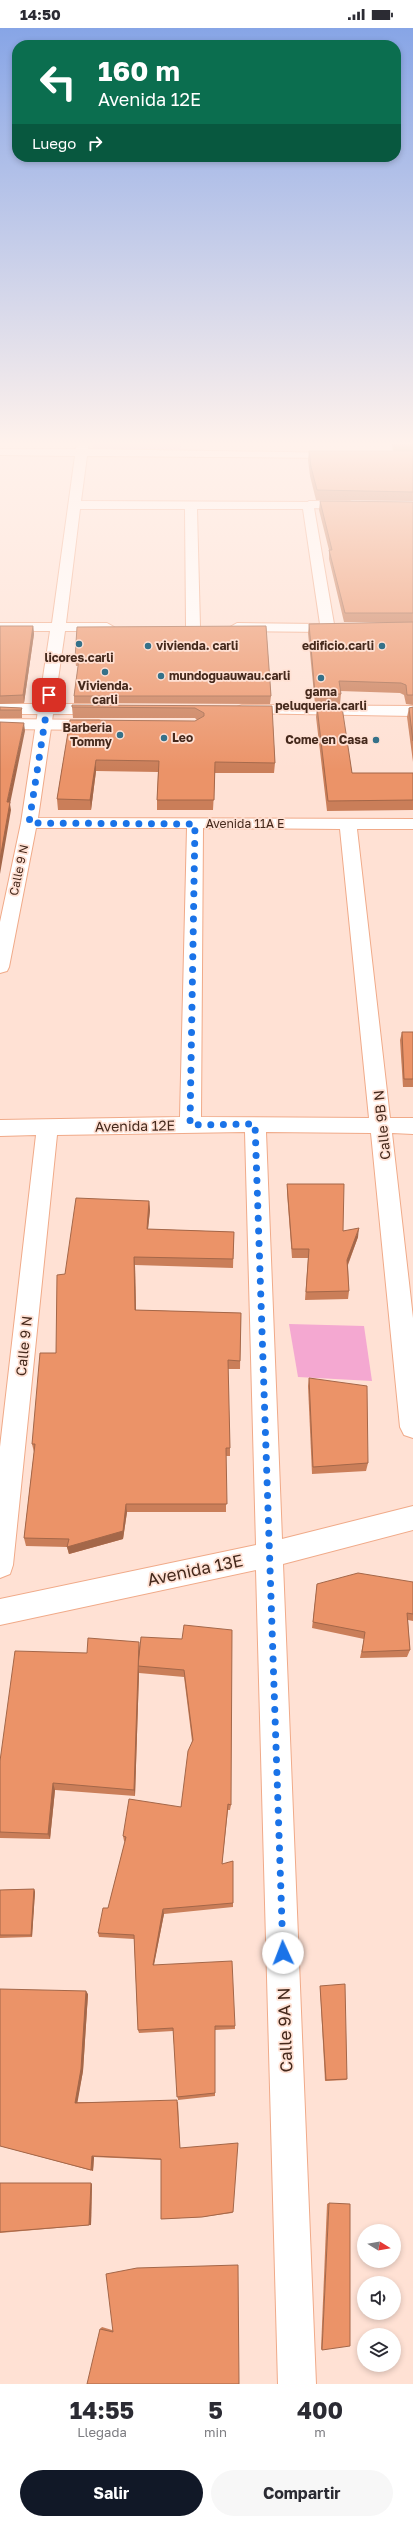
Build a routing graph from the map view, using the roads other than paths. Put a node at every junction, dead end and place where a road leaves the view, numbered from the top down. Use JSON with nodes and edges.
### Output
{"nodes":[{"id":1,"x":69,"y":550,"type":"edge"},
{"id":2,"x":192,"y":550,"type":"edge"},
{"id":3,"x":317,"y":550,"type":"edge"},
{"id":4,"x":0,"y":627,"type":"edge"},
{"id":5,"x":58,"y":627,"type":"junction"},
{"id":6,"x":122,"y":627,"type":"edge"},
{"id":7,"x":177,"y":627,"type":"edge"},
{"id":8,"x":193,"y":627,"type":"junction"},
{"id":9,"x":209,"y":627,"type":"edge"},
{"id":10,"x":224,"y":627,"type":"edge"},
{"id":11,"x":328,"y":628,"type":"junction"},
{"id":12,"x":352,"y":628,"type":"edge"},
{"id":13,"x":0,"y":709,"type":"edge"},
{"id":14,"x":47,"y":709,"type":"junction"},
{"id":15,"x":118,"y":709,"type":"edge"},
{"id":16,"x":230,"y":710,"type":"edge"},
{"id":17,"x":413,"y":710,"type":"edge"},
{"id":18,"x":0,"y":724,"type":"edge"},
{"id":19,"x":45,"y":725,"type":"junction"},
{"id":20,"x":115,"y":725,"type":"edge"},
{"id":21,"x":264,"y":725,"type":"edge"},
{"id":22,"x":413,"y":726,"type":"edge"},
{"id":23,"x":29,"y":823,"type":"junction"},
{"id":24,"x":195,"y":824,"type":"junction"},
{"id":25,"x":348,"y":824,"type":"junction"},
{"id":26,"x":413,"y":824,"type":"edge"},
{"id":27,"x":1,"y":956,"type":"edge"},
{"id":28,"x":255,"y":1124,"type":"junction"},
{"id":29,"x":190,"y":1125,"type":"junction"},
{"id":30,"x":382,"y":1126,"type":"junction"},
{"id":31,"x":413,"y":1126,"type":"edge"},
{"id":32,"x":47,"y":1127,"type":"junction"},
{"id":33,"x":0,"y":1128,"type":"edge"},
{"id":34,"x":404,"y":1244,"type":"edge"},
{"id":35,"x":413,"y":1427,"type":"edge"},
{"id":36,"x":413,"y":1518,"type":"edge"},
{"id":37,"x":269,"y":1555,"type":"junction"},
{"id":38,"x":0,"y":1565,"type":"edge"},
{"id":39,"x":0,"y":1612,"type":"edge"},
{"id":40,"x":297,"y":2384,"type":"edge"}],
"edges":[{"from":1,"to":5,"type":"street","name":"Calle 9 N"},
{"from":2,"to":8,"type":"street"},
{"from":3,"to":11,"type":"street"},
{"from":4,"to":5,"type":"street"},
{"from":5,"to":6,"type":"street"},
{"from":5,"to":14,"type":"street","name":"Calle 9 N"},
{"from":7,"to":8,"type":"street"},
{"from":8,"to":9,"type":"street"},
{"from":10,"to":11,"type":"street"},
{"from":11,"to":12,"type":"street"},
{"from":13,"to":14,"type":"street"},
{"from":14,"to":15,"type":"street"},
{"from":14,"to":19,"type":"street","name":"Calle 9 N"},
{"from":16,"to":17,"type":"street"},
{"from":18,"to":19,"type":"street"},
{"from":19,"to":20,"type":"street"},
{"from":19,"to":23,"type":"street","name":"Calle 9 N"},
{"from":21,"to":22,"type":"street"},
{"from":23,"to":24,"type":"street","name":"Avenida 11A E"},
{"from":23,"to":27,"type":"street","name":"Calle 9 N"},
{"from":24,"to":25,"type":"street","name":"Avenida 11A E"},
{"from":24,"to":29,"type":"street"},
{"from":25,"to":26,"type":"street","name":"Avenida 11A E"},
{"from":25,"to":30,"type":"street","name":"Calle 9B N"},
{"from":28,"to":29,"type":"street","name":"Avenida 12E"},
{"from":28,"to":30,"type":"street","name":"Avenida 12E"},
{"from":28,"to":37,"type":"street","name":"Calle 9A N"},
{"from":29,"to":32,"type":"street","name":"Avenida 12E"},
{"from":30,"to":31,"type":"street","name":"Avenida 12E"},
{"from":30,"to":34,"type":"street","name":"Calle 9B N"},
{"from":32,"to":33,"type":"street","name":"Avenida 12E"},
{"from":32,"to":38,"type":"street","name":"Calle 9 N"},
{"from":34,"to":35,"type":"street","name":"Calle 9B N"},
{"from":36,"to":37,"type":"street","name":"Avenida 13E"},
{"from":37,"to":39,"type":"street","name":"Avenida 13E"},
{"from":37,"to":40,"type":"street","name":"Calle 9A N"}]}
